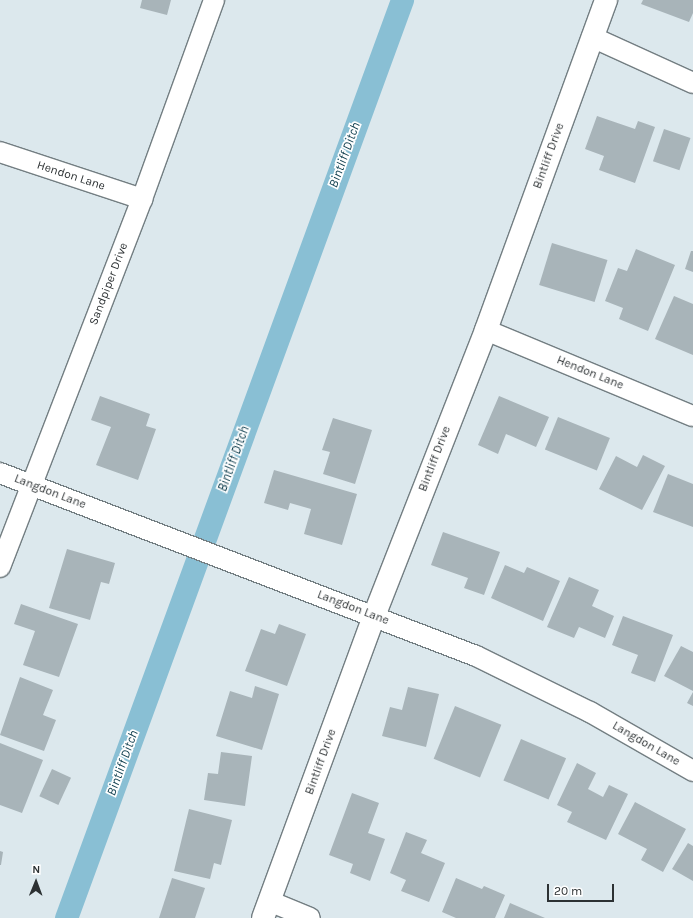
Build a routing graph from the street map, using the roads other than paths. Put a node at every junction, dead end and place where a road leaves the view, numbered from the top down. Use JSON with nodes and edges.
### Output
{"nodes":[{"id":1,"x":214,"y":0,"type":"edge"},
{"id":2,"x":606,"y":0,"type":"edge"},
{"id":3,"x":592,"y":37,"type":"junction"},
{"id":4,"x":693,"y":83,"type":"edge"},
{"id":5,"x":0,"y":152,"type":"edge"},
{"id":6,"x":142,"y":199,"type":"junction"},
{"id":7,"x":486,"y":330,"type":"junction"},
{"id":8,"x":693,"y":416,"type":"edge"},
{"id":9,"x":0,"y":473,"type":"edge"},
{"id":10,"x":31,"y":484,"type":"junction"},
{"id":11,"x":0,"y":567,"type":"edge"},
{"id":12,"x":374,"y":616,"type":"junction"},
{"id":13,"x":693,"y":770,"type":"edge"},
{"id":14,"x":266,"y":910,"type":"edge"},
{"id":15,"x":310,"y":918,"type":"edge"}],
"edges":[{"from":1,"to":6,"type":"street","name":"Sandpiper Drive"},
{"from":2,"to":3,"type":"street","name":"Bintliff Drive"},
{"from":3,"to":4,"type":"street"},
{"from":3,"to":7,"type":"street","name":"Bintliff Drive"},
{"from":5,"to":6,"type":"street","name":"Hendon Lane"},
{"from":6,"to":10,"type":"street","name":"Sandpiper Drive"},
{"from":7,"to":8,"type":"street","name":"Hendon Lane"},
{"from":7,"to":12,"type":"street","name":"Bintliff Drive"},
{"from":9,"to":10,"type":"street","name":"Langdon Lane"},
{"from":10,"to":11,"type":"street","name":"Sandpiper Drive"},
{"from":10,"to":12,"type":"street","name":"Langdon Lane"},
{"from":12,"to":13,"type":"street","name":"Langdon Lane"},
{"from":12,"to":14,"type":"street","name":"Bintliff Drive"},
{"from":14,"to":15,"type":"street"}]}
